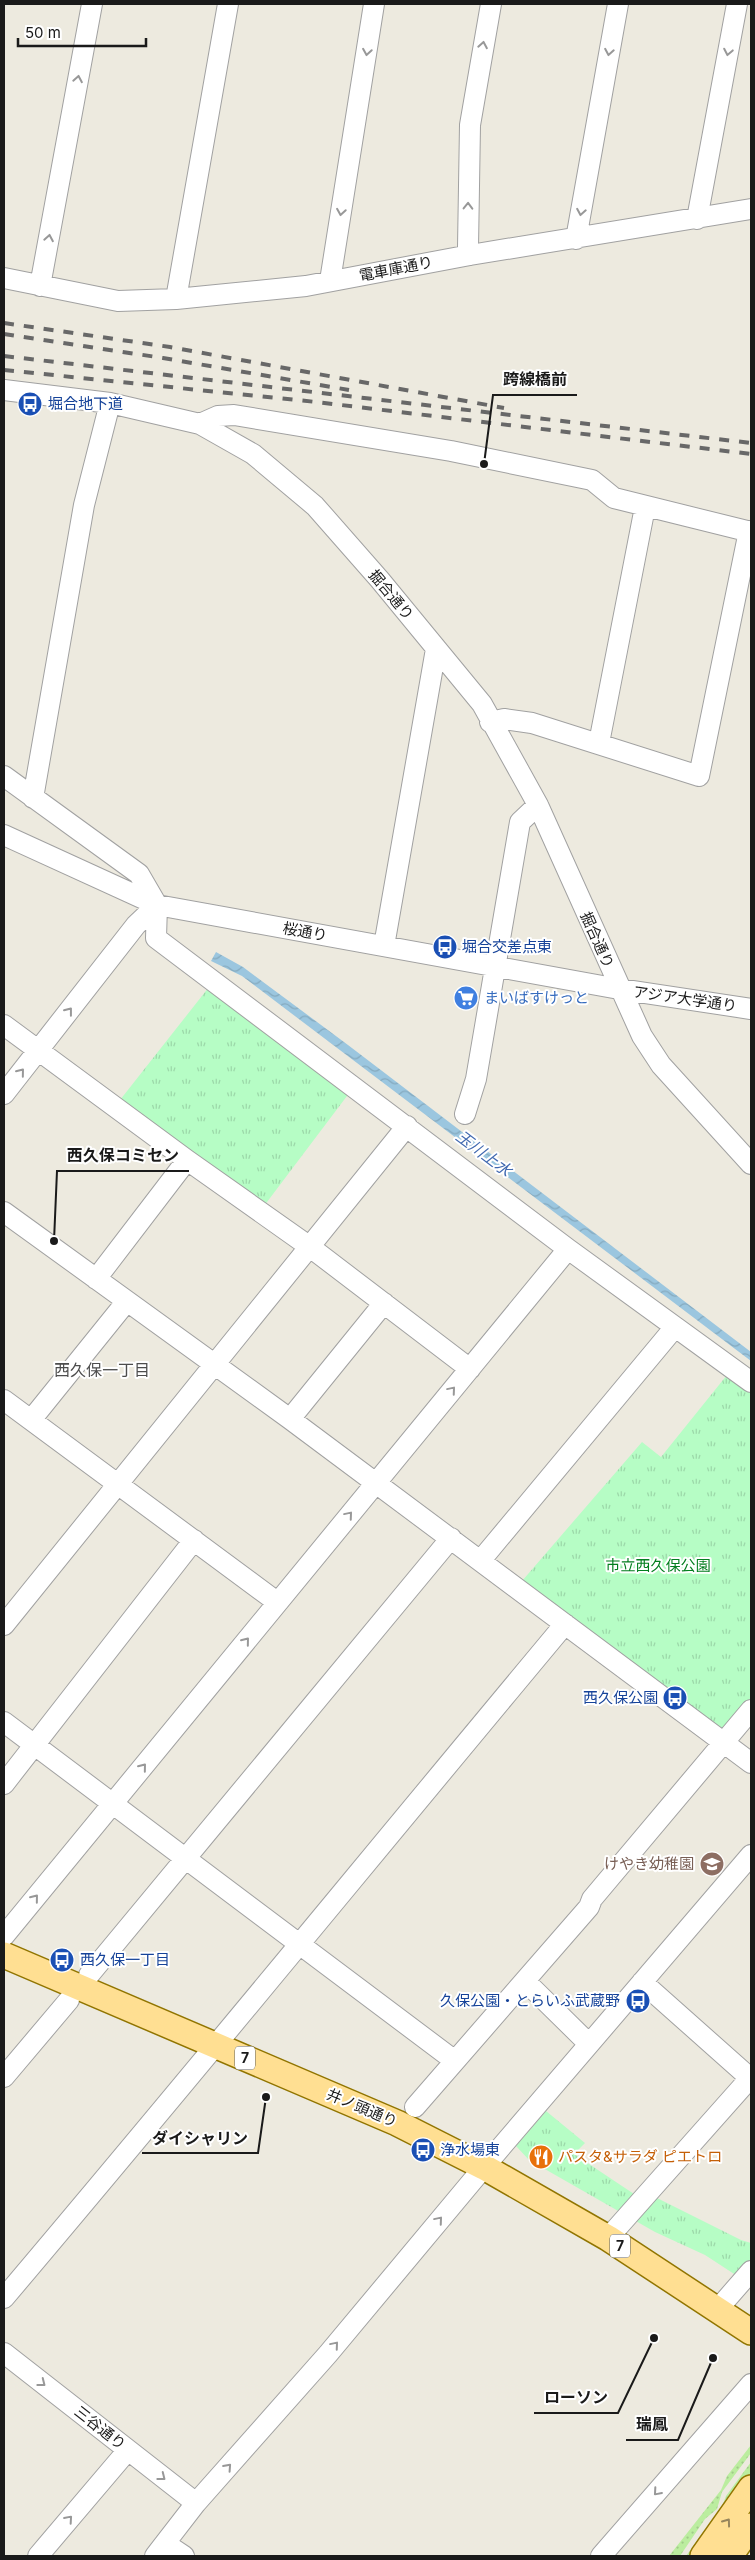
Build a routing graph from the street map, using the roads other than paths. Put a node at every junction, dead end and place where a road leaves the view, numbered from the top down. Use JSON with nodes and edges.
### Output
{"nodes":[{"id":1,"x":92,"y":4,"type":"edge"},
{"id":2,"x":228,"y":4,"type":"edge"},
{"id":3,"x":374,"y":4,"type":"edge"},
{"id":4,"x":491,"y":4,"type":"edge"},
{"id":5,"x":618,"y":4,"type":"edge"},
{"id":6,"x":737,"y":4,"type":"edge"},
{"id":7,"x":751,"y":209,"type":"edge"},
{"id":8,"x":697,"y":219,"type":"junction"},
{"id":9,"x":576,"y":239,"type":"junction"},
{"id":10,"x":470,"y":255,"type":"junction"},
{"id":11,"x":4,"y":278,"type":"edge"},
{"id":12,"x":330,"y":281,"type":"junction"},
{"id":13,"x":40,"y":286,"type":"junction"},
{"id":14,"x":176,"y":299,"type":"junction"},
{"id":15,"x":4,"y":390,"type":"edge"},
{"id":16,"x":110,"y":403,"type":"junction"},
{"id":17,"x":200,"y":424,"type":"junction"},
{"id":18,"x":645,"y":507,"type":"junction"},
{"id":19,"x":750,"y":532,"type":"edge"},
{"id":20,"x":436,"y":649,"type":"junction"},
{"id":21,"x":490,"y":722,"type":"junction"},
{"id":22,"x":599,"y":743,"type":"junction"},
{"id":23,"x":4,"y":776,"type":"edge"},
{"id":24,"x":33,"y":798,"type":"junction"},
{"id":25,"x":538,"y":805,"type":"junction"},
{"id":26,"x":4,"y":835,"type":"edge"},
{"id":27,"x":157,"y":905,"type":"junction"},
{"id":28,"x":384,"y":946,"type":"junction"},
{"id":29,"x":497,"y":967,"type":"junction"},
{"id":30,"x":619,"y":989,"type":"junction"},
{"id":31,"x":751,"y":1009,"type":"edge"},
{"id":32,"x":4,"y":1025,"type":"edge"},
{"id":33,"x":39,"y":1050,"type":"junction"},
{"id":34,"x":4,"y":1094,"type":"edge"},
{"id":35,"x":465,"y":1114,"type":"dead end"},
{"id":36,"x":407,"y":1126,"type":"junction"},
{"id":37,"x":187,"y":1160,"type":"junction"},
{"id":38,"x":751,"y":1164,"type":"edge"},
{"id":39,"x":4,"y":1212,"type":"edge"},
{"id":40,"x":310,"y":1247,"type":"junction"},
{"id":41,"x":568,"y":1249,"type":"junction"},
{"id":42,"x":96,"y":1278,"type":"junction"},
{"id":43,"x":127,"y":1301,"type":"junction"},
{"id":44,"x":384,"y":1303,"type":"junction"},
{"id":45,"x":675,"y":1327,"type":"junction"},
{"id":46,"x":214,"y":1365,"type":"junction"},
{"id":47,"x":470,"y":1369,"type":"junction"},
{"id":48,"x":751,"y":1382,"type":"edge"},
{"id":49,"x":4,"y":1400,"type":"edge"},
{"id":50,"x":290,"y":1418,"type":"junction"},
{"id":51,"x":31,"y":1420,"type":"junction"},
{"id":52,"x":376,"y":1482,"type":"junction"},
{"id":53,"x":118,"y":1484,"type":"junction"},
{"id":54,"x":451,"y":1538,"type":"junction"},
{"id":55,"x":194,"y":1540,"type":"junction"},
{"id":56,"x":480,"y":1560,"type":"junction"},
{"id":57,"x":277,"y":1602,"type":"junction"},
{"id":58,"x":565,"y":1624,"type":"junction"},
{"id":59,"x":4,"y":1625,"type":"edge"},
{"id":60,"x":751,"y":1710,"type":"edge"},
{"id":61,"x":4,"y":1722,"type":"edge"},
{"id":62,"x":724,"y":1743,"type":"junction"},
{"id":63,"x":35,"y":1746,"type":"junction"},
{"id":64,"x":751,"y":1763,"type":"edge"},
{"id":65,"x":4,"y":1784,"type":"edge"},
{"id":66,"x":112,"y":1804,"type":"junction"},
{"id":67,"x":751,"y":1855,"type":"edge"},
{"id":68,"x":186,"y":1858,"type":"junction"},
{"id":69,"x":4,"y":1936,"type":"edge"},
{"id":70,"x":299,"y":1943,"type":"junction"},
{"id":71,"x":4,"y":1955,"type":"edge"},
{"id":72,"x":89,"y":1975,"type":"dead end"},
{"id":73,"x":525,"y":1981,"type":"junction"},
{"id":74,"x":642,"y":1982,"type":"junction"},
{"id":75,"x":70,"y":2000,"type":"dead end"},
{"id":76,"x":589,"y":2044,"type":"junction"},
{"id":77,"x":215,"y":2045,"type":"junction"},
{"id":78,"x":455,"y":2061,"type":"junction"},
{"id":79,"x":4,"y":2077,"type":"edge"},
{"id":80,"x":751,"y":2078,"type":"edge"},
{"id":81,"x":415,"y":2107,"type":"dead end"},
{"id":82,"x":484,"y":2167,"type":"junction"},
{"id":83,"x":608,"y":2238,"type":"junction"},
{"id":84,"x":751,"y":2271,"type":"edge"},
{"id":85,"x":4,"y":2298,"type":"edge"},
{"id":86,"x":718,"y":2310,"type":"junction"},
{"id":87,"x":751,"y":2332,"type":"edge"},
{"id":88,"x":4,"y":2353,"type":"edge"},
{"id":89,"x":751,"y":2384,"type":"edge"},
{"id":90,"x":128,"y":2450,"type":"junction"},
{"id":91,"x":751,"y":2488,"type":"edge"},
{"id":92,"x":196,"y":2503,"type":"junction"},
{"id":93,"x":751,"y":2526,"type":"edge"},
{"id":94,"x":161,"y":2550,"type":"edge"},
{"id":95,"x":38,"y":2556,"type":"edge"},
{"id":96,"x":184,"y":2556,"type":"edge"},
{"id":97,"x":601,"y":2556,"type":"edge"},
{"id":98,"x":703,"y":2556,"type":"edge"},
{"id":99,"x":730,"y":2556,"type":"edge"}],
"edges":[{"from":13,"to":1,"type":"street","one_way":true},
{"from":2,"to":14,"type":"street"},
{"from":3,"to":12,"type":"street","one_way":true},
{"from":10,"to":4,"type":"street","one_way":true},
{"from":5,"to":9,"type":"street","one_way":true},
{"from":6,"to":8,"type":"street","one_way":true},
{"from":7,"to":8,"type":"street","name":"電車庫通り"},
{"from":8,"to":9,"type":"street","name":"電車庫通り"},
{"from":9,"to":10,"type":"street","name":"電車庫通り"},
{"from":10,"to":12,"type":"street","name":"電車庫通り"},
{"from":11,"to":13,"type":"street","name":"電車庫通り"},
{"from":12,"to":14,"type":"street","name":"電車庫通り"},
{"from":13,"to":14,"type":"street","name":"電車庫通り"},
{"from":15,"to":16,"type":"street","name":"掘合通り"},
{"from":16,"to":17,"type":"street","name":"掘合通り"},
{"from":16,"to":24,"type":"street"},
{"from":17,"to":18,"type":"street"},
{"from":17,"to":20,"type":"street","name":"掘合通り"},
{"from":18,"to":19,"type":"street"},
{"from":18,"to":22,"type":"street"},
{"from":19,"to":22,"type":"street"},
{"from":20,"to":21,"type":"street","name":"掘合通り"},
{"from":20,"to":28,"type":"street"},
{"from":21,"to":22,"type":"street"},
{"from":21,"to":25,"type":"street","name":"掘合通り"},
{"from":23,"to":24,"type":"street"},
{"from":24,"to":27,"type":"street"},
{"from":25,"to":29,"type":"street"},
{"from":25,"to":30,"type":"street","name":"掘合通り"},
{"from":26,"to":27,"type":"street","name":"桜通り"},
{"from":27,"to":28,"type":"street","name":"桜通り"},
{"from":33,"to":27,"type":"street","one_way":true},
{"from":27,"to":36,"type":"street"},
{"from":28,"to":29,"type":"street","name":"桜通り"},
{"from":29,"to":30,"type":"street","name":"桜通り"},
{"from":29,"to":35,"type":"street"},
{"from":30,"to":31,"type":"street","name":"アジア大学通り"},
{"from":30,"to":38,"type":"street","name":"掘合通り"},
{"from":32,"to":33,"type":"street"},
{"from":34,"to":33,"type":"street","one_way":true},
{"from":33,"to":37,"type":"street"},
{"from":36,"to":40,"type":"street"},
{"from":36,"to":41,"type":"street"},
{"from":37,"to":40,"type":"street"},
{"from":37,"to":42,"type":"street"},
{"from":39,"to":42,"type":"street"},
{"from":40,"to":44,"type":"street"},
{"from":40,"to":46,"type":"street"},
{"from":41,"to":45,"type":"street"},
{"from":41,"to":47,"type":"street"},
{"from":42,"to":43,"type":"street"},
{"from":43,"to":46,"type":"street"},
{"from":43,"to":51,"type":"street"},
{"from":44,"to":47,"type":"street"},
{"from":44,"to":50,"type":"street"},
{"from":45,"to":48,"type":"street"},
{"from":45,"to":56,"type":"street"},
{"from":46,"to":50,"type":"street"},
{"from":46,"to":53,"type":"street"},
{"from":52,"to":47,"type":"street","one_way":true},
{"from":49,"to":51,"type":"street"},
{"from":50,"to":52,"type":"street"},
{"from":51,"to":53,"type":"street"},
{"from":52,"to":54,"type":"street"},
{"from":57,"to":52,"type":"street","one_way":true},
{"from":53,"to":55,"type":"street"},
{"from":53,"to":59,"type":"street"},
{"from":54,"to":56,"type":"street"},
{"from":54,"to":68,"type":"street"},
{"from":55,"to":57,"type":"street"},
{"from":55,"to":63,"type":"street"},
{"from":56,"to":58,"type":"street"},
{"from":66,"to":57,"type":"street","one_way":true},
{"from":58,"to":62,"type":"street"},
{"from":58,"to":70,"type":"street"},
{"from":60,"to":62,"type":"street"},
{"from":61,"to":63,"type":"street"},
{"from":62,"to":64,"type":"street"},
{"from":62,"to":73,"type":"street"},
{"from":63,"to":65,"type":"street"},
{"from":63,"to":66,"type":"street"},
{"from":66,"to":68,"type":"street"},
{"from":69,"to":66,"type":"street","one_way":true},
{"from":67,"to":74,"type":"street"},
{"from":68,"to":70,"type":"street"},
{"from":68,"to":72,"type":"street"},
{"from":70,"to":77,"type":"street"},
{"from":70,"to":78,"type":"street"},
{"from":71,"to":77,"type":"main road","name":"井ノ頭通り","number":"7"},
{"from":73,"to":76,"type":"street"},
{"from":73,"to":78,"type":"street"},
{"from":74,"to":76,"type":"street"},
{"from":74,"to":80,"type":"street"},
{"from":75,"to":79,"type":"street"},
{"from":76,"to":82,"type":"street"},
{"from":77,"to":82,"type":"main road","name":"井ノ頭通り","number":"7"},
{"from":77,"to":85,"type":"street"},
{"from":78,"to":81,"type":"street"},
{"from":80,"to":83,"type":"street"},
{"from":82,"to":83,"type":"main road","name":"井ノ頭通り","number":"7"},
{"from":92,"to":82,"type":"street","one_way":true},
{"from":83,"to":86,"type":"main road","name":"井ノ頭通り","number":"7"},
{"from":84,"to":86,"type":"street"},
{"from":86,"to":87,"type":"main road","name":"井ノ頭通り","number":"7"},
{"from":88,"to":90,"type":"street","name":"三谷通り","one_way":true},
{"from":89,"to":97,"type":"street","one_way":true},
{"from":90,"to":92,"type":"street","name":"三谷通り","one_way":true},
{"from":95,"to":90,"type":"street","one_way":true},
{"from":98,"to":91,"type":"main road","one_way":true},
{"from":92,"to":94,"type":"street"},
{"from":93,"to":99,"type":"main road"},
{"from":94,"to":96,"type":"street"}]}
